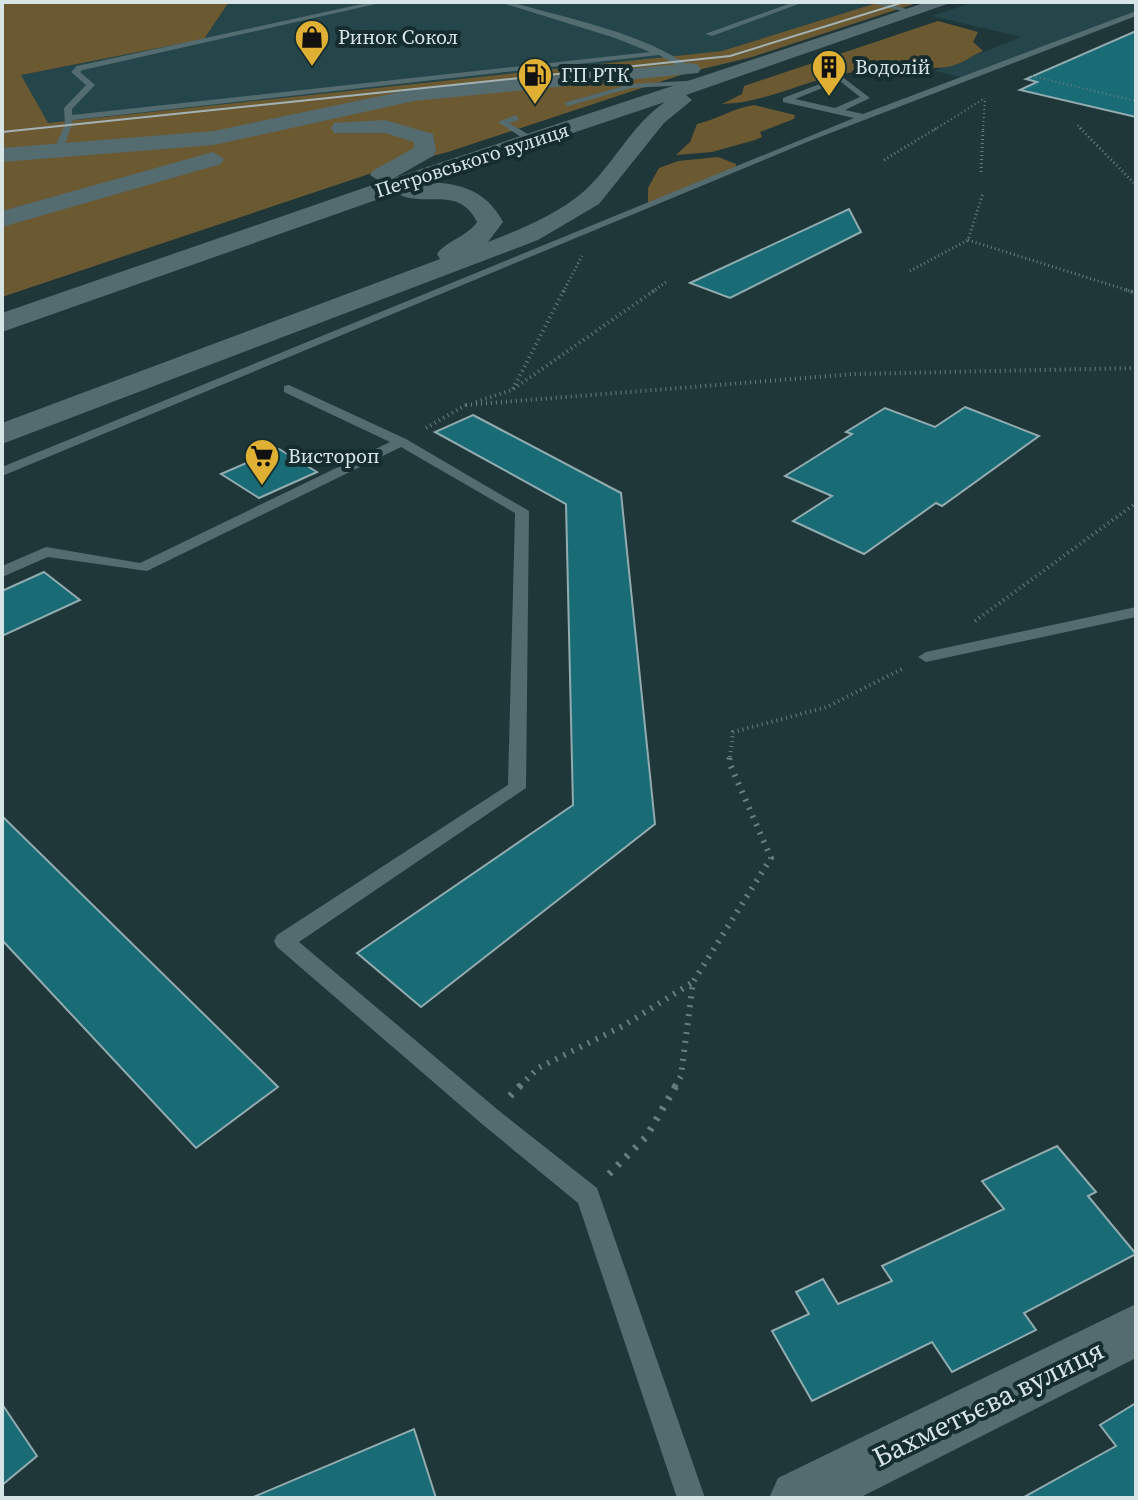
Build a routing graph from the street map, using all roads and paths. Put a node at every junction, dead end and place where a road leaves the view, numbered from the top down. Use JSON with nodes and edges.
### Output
{"nodes":[{"id":1,"x":381,"y":2,"type":"edge"},
{"id":2,"x":503,"y":2,"type":"edge"},
{"id":3,"x":801,"y":2,"type":"edge"},
{"id":4,"x":808,"y":2,"type":"edge"},
{"id":5,"x":830,"y":2,"type":"edge"},
{"id":6,"x":872,"y":2,"type":"edge"},
{"id":7,"x":944,"y":2,"type":"edge"},
{"id":8,"x":913,"y":12,"type":"junction"},
{"id":9,"x":1136,"y":13,"type":"edge"},
{"id":10,"x":709,"y":34,"type":"dead end"},
{"id":11,"x":660,"y":53,"type":"junction"},
{"id":12,"x":749,"y":67,"type":"junction"},
{"id":13,"x":997,"y":68,"type":"junction"},
{"id":14,"x":697,"y":76,"type":"junction"},
{"id":15,"x":1136,"y":101,"type":"edge"},
{"id":16,"x":568,"y":103,"type":"dead end"},
{"id":17,"x":834,"y":112,"type":"junction"},
{"id":18,"x":864,"y":117,"type":"junction"},
{"id":19,"x":68,"y":118,"type":"junction"},
{"id":20,"x":516,"y":118,"type":"dead end"},
{"id":21,"x":1078,"y":125,"type":"dead end"},
{"id":22,"x":533,"y":141,"type":"junction"},
{"id":23,"x":58,"y":151,"type":"junction"},
{"id":24,"x":2,"y":155,"type":"edge"},
{"id":25,"x":884,"y":160,"type":"dead end"},
{"id":26,"x":981,"y":172,"type":"dead end"},
{"id":27,"x":1136,"y":185,"type":"edge"},
{"id":28,"x":378,"y":191,"type":"junction"},
{"id":29,"x":983,"y":193,"type":"dead end"},
{"id":30,"x":2,"y":219,"type":"edge"},
{"id":31,"x":598,"y":226,"type":"junction"},
{"id":32,"x":261,"y":232,"type":"junction"},
{"id":33,"x":968,"y":240,"type":"junction"},
{"id":34,"x":910,"y":271,"type":"dead end"},
{"id":35,"x":666,"y":282,"type":"dead end"},
{"id":36,"x":1136,"y":293,"type":"edge"},
{"id":37,"x":361,"y":297,"type":"junction"},
{"id":38,"x":2,"y":323,"type":"edge"},
{"id":39,"x":236,"y":347,"type":"junction"},
{"id":40,"x":259,"y":367,"type":"junction"},
{"id":41,"x":1136,"y":368,"type":"edge"},
{"id":42,"x":289,"y":389,"type":"dead end"},
{"id":43,"x":512,"y":390,"type":"junction"},
{"id":44,"x":466,"y":405,"type":"junction"},
{"id":45,"x":2,"y":434,"type":"edge"},
{"id":46,"x":401,"y":442,"type":"junction"},
{"id":47,"x":2,"y":472,"type":"edge"},
{"id":48,"x":1136,"y":503,"type":"edge"},
{"id":49,"x":2,"y":572,"type":"edge"},
{"id":50,"x":1136,"y":612,"type":"edge"},
{"id":51,"x":926,"y":657,"type":"junction"},
{"id":52,"x":693,"y":982,"type":"junction"},
{"id":53,"x":490,"y":1117,"type":"junction"},
{"id":54,"x":588,"y":1196,"type":"junction"},
{"id":55,"x":1136,"y":1330,"type":"edge"},
{"id":56,"x":691,"y":1498,"type":"edge"},
{"id":57,"x":798,"y":1498,"type":"edge"}],
"edges":[{"from":1,"to":19,"type":"lane"},
{"from":2,"to":11,"type":"lane"},
{"from":3,"to":10,"type":"lane"},
{"from":4,"to":5,"type":"lane"},
{"from":6,"to":8,"type":"lane"},
{"from":7,"to":8,"type":"main road","name":"Петровського вулиця"},
{"from":8,"to":12,"type":"main road","name":"Петровського вулиця"},
{"from":9,"to":13,"type":"lane"},
{"from":11,"to":14,"type":"lane"},
{"from":11,"to":19,"type":"lane"},
{"from":12,"to":14,"type":"main road","name":"Петровського вулиця"},
{"from":12,"to":37,"type":"main road"},
{"from":13,"to":15,"type":"path"},
{"from":13,"to":18,"type":"lane"},
{"from":14,"to":16,"type":"lane"},
{"from":14,"to":22,"type":"main road","name":"Петровського вулиця"},
{"from":14,"to":23,"type":"main road"},
{"from":17,"to":17,"type":"lane"},
{"from":17,"to":18,"type":"lane"},
{"from":18,"to":31,"type":"lane"},
{"from":19,"to":23,"type":"lane"},
{"from":20,"to":22,"type":"lane"},
{"from":21,"to":27,"type":"path"},
{"from":22,"to":28,"type":"main road","name":"Петровського вулиця"},
{"from":23,"to":24,"type":"main road"},
{"from":25,"to":26,"type":"path"},
{"from":28,"to":32,"type":"main road","name":"Петровського вулиця"},
{"from":28,"to":37,"type":"main road"},
{"from":29,"to":33,"type":"path"},
{"from":30,"to":32,"type":"main road"},
{"from":31,"to":40,"type":"lane"},
{"from":31,"to":43,"type":"path"},
{"from":32,"to":38,"type":"main road","name":"Петровського вулиця"},
{"from":33,"to":34,"type":"path"},
{"from":33,"to":36,"type":"path"},
{"from":35,"to":43,"type":"path"},
{"from":37,"to":39,"type":"main road"},
{"from":39,"to":40,"type":"lane"},
{"from":39,"to":45,"type":"main road"},
{"from":40,"to":47,"type":"lane"},
{"from":41,"to":44,"type":"path"},
{"from":42,"to":46,"type":"lane"},
{"from":43,"to":44,"type":"path"},
{"from":44,"to":46,"type":"path"},
{"from":46,"to":49,"type":"lane"},
{"from":46,"to":53,"type":"lane"},
{"from":48,"to":51,"type":"path"},
{"from":50,"to":51,"type":"lane"},
{"from":51,"to":52,"type":"path"},
{"from":52,"to":53,"type":"path"},
{"from":52,"to":54,"type":"path"},
{"from":53,"to":54,"type":"lane"},
{"from":54,"to":56,"type":"lane"},
{"from":55,"to":57,"type":"street","name":"Бахметьєва вулиця"}]}
